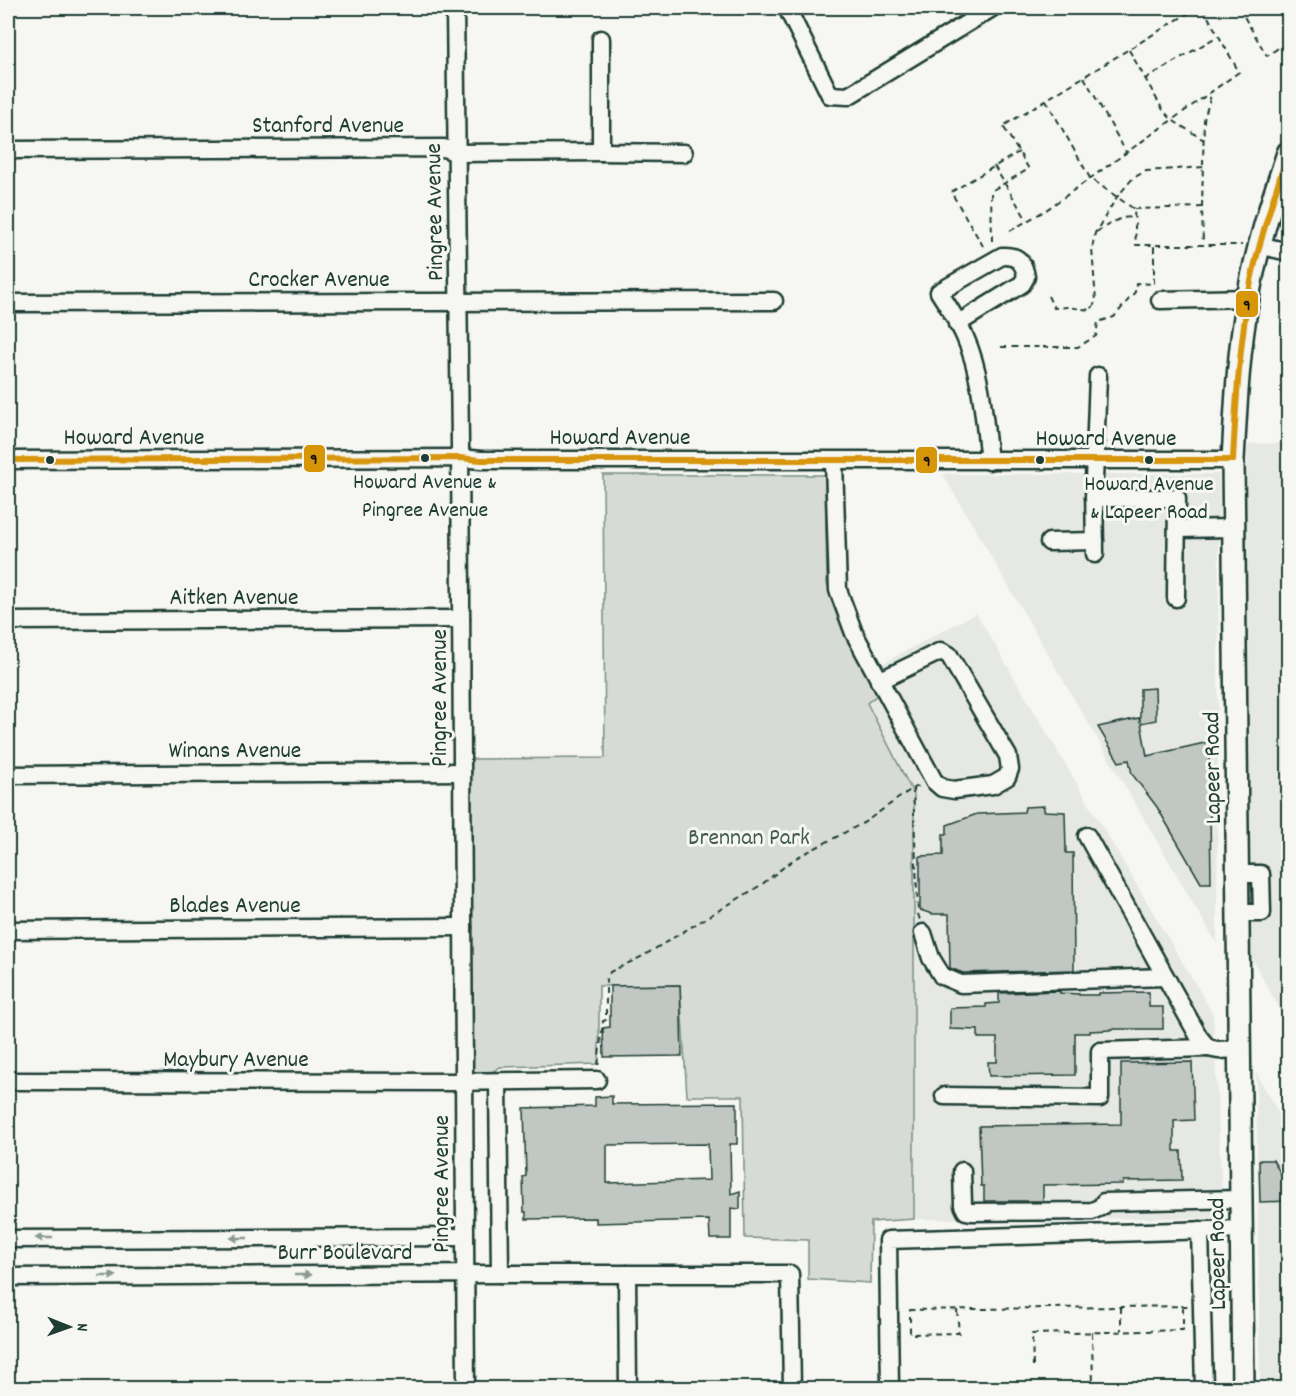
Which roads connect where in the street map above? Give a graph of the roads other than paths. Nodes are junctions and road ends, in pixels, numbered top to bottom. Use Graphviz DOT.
graph roads {
  1 [pos="455,8"];
  2 [pos="787,8"];
  3 [pos="992,8"];
  4 [pos="601,39"];
  5 [pos="8,150"];
  6 [pos="601,152"];
  7 [pos="457,153"];
  8 [pos="684,153"];
  9 [pos="1288,153"];
  10 [pos="1251,245"];
  11 [pos="1288,252"];
  12 [pos="1248,298"];
  13 [pos="1160,300"];
  14 [pos="459,301"];
  15 [pos="774,301"];
  16 [pos="8,303"];
  17 [pos="957,324"];
  18 [pos="1098,376"];
  19 [pos="460,458"];
  20 [pos="8,460"];
  21 [pos="834,460"];
  22 [pos="1233,460"];
  23 [pos="989,461"];
  24 [pos="1094,461"];
  25 [pos="1094,498"];
  26 [pos="1233,528"];
  27 [pos="1177,529"];
  28 [pos="1049,542"];
  29 [pos="1176,598"];
  30 [pos="461,619"];
  31 [pos="8,621"];
  32 [pos="879,681"];
  33 [pos="462,772"];
  34 [pos="8,775"];
  35 [pos="1087,836"];
  36 [pos="463,927"];
  37 [pos="8,930"];
  38 [pos="923,933"];
  39 [pos="1166,976"];
  40 [pos="1208,1048"];
  41 [pos="1239,1049"];
  42 [pos="597,1080"];
  43 [pos="8,1082"];
  44 [pos="464,1082"];
  45 [pos="498,1082"];
  46 [pos="944,1096"];
  47 [pos="962,1171"];
  48 [pos="1241,1199"];
  49 [pos="1242,1229"];
  50 [pos="1200,1230"];
  51 [pos="465,1237"];
  52 [pos="8,1239"];
  53 [pos="500,1274"];
  54 [pos="627,1274"];
  55 [pos="464,1275"];
  56 [pos="8,1277"];
  57 [pos="466,1389"];
  58 [pos="628,1389"];
  59 [pos="792,1389"];
  60 [pos="890,1389"];
  61 [pos="1204,1389"];
  62 [pos="1243,1389"];
  1 -- 7 [label="street, Pingree Avenue"];
  2 -- 3 [label="street"];
  4 -- 6 [label="street"];
  5 -- 7 [label="street, Stanford Avenue"];
  6 -- 7 [label="street, Stanford Avenue"];
  6 -- 8 [label="street, Stanford Avenue"];
  7 -- 14 [label="street, Pingree Avenue"];
  9 -- 10 [label="main road, Lapeer Road"];
  10 -- 11 [label="street"];
  10 -- 12 [label="main road, Lapeer Road"];
  12 -- 13 [label="street"];
  12 -- 22 [label="main road, Lapeer Road"];
  14 -- 15 [label="street, Crocker Avenue"];
  14 -- 16 [label="street, Crocker Avenue"];
  14 -- 19 [label="street, Pingree Avenue"];
  17 -- 17 [label="street"];
  17 -- 23 [label="street"];
  18 -- 24 [label="street"];
  19 -- 20 [label="street, Howard Avenue"];
  19 -- 21 [label="street, Howard Avenue"];
  19 -- 30 [label="street, Pingree Avenue"];
  21 -- 23 [label="street, Howard Avenue"];
  21 -- 32 [label="street"];
  22 -- 24 [label="street, Howard Avenue"];
  22 -- 26 [label="main road, Lapeer Road"];
  23 -- 24 [label="street, Howard Avenue"];
  24 -- 25 [label="street"];
  25 -- 27 [label="street"];
  25 -- 28 [label="street"];
  26 -- 27 [label="street"];
  26 -- 41 [label="main road, Lapeer Road"];
  27 -- 29 [label="street"];
  30 -- 31 [label="street, Aitken Avenue"];
  30 -- 33 [label="street, Pingree Avenue"];
  32 -- 32 [label="street"];
  33 -- 34 [label="street, Winans Avenue"];
  33 -- 36 [label="street, Pingree Avenue"];
  35 -- 39 [label="street"];
  36 -- 37 [label="street, Blades Avenue"];
  36 -- 44 [label="street, Pingree Avenue"];
  38 -- 39 [label="street"];
  39 -- 40 [label="street"];
  40 -- 41 [label="street"];
  40 -- 46 [label="street"];
  41 -- 48 [label="main road, Lapeer Road"];
  42 -- 45 [label="street, Maybury Avenue"];
  43 -- 44 [label="street, Maybury Avenue"];
  44 -- 45 [label="street, Maybury Avenue"];
  44 -- 51 [label="street, Pingree Avenue"];
  45 -- 53 [label="street"];
  47 -- 48 [label="street"];
  48 -- 49 [label="main road, Lapeer Road"];
  49 -- 50 [label="street"];
  49 -- 62 [label="main road, Lapeer Road"];
  50 -- 60 [label="street"];
  50 -- 61 [label="street"];
  51 -- 52 [label="street, Burr Boulevard, one-way"];
  51 -- 55 [label="street, Pingree Avenue"];
  53 -- 54 [label="street, Burr Boulevard"];
  53 -- 55 [label="street, Burr Boulevard"];
  54 -- 58 [label="street"];
  54 -- 59 [label="street, Burr Boulevard"];
  56 -- 55 [label="street, Burr Boulevard, one-way"];
  55 -- 57 [label="street, Pingree Avenue"];
}
